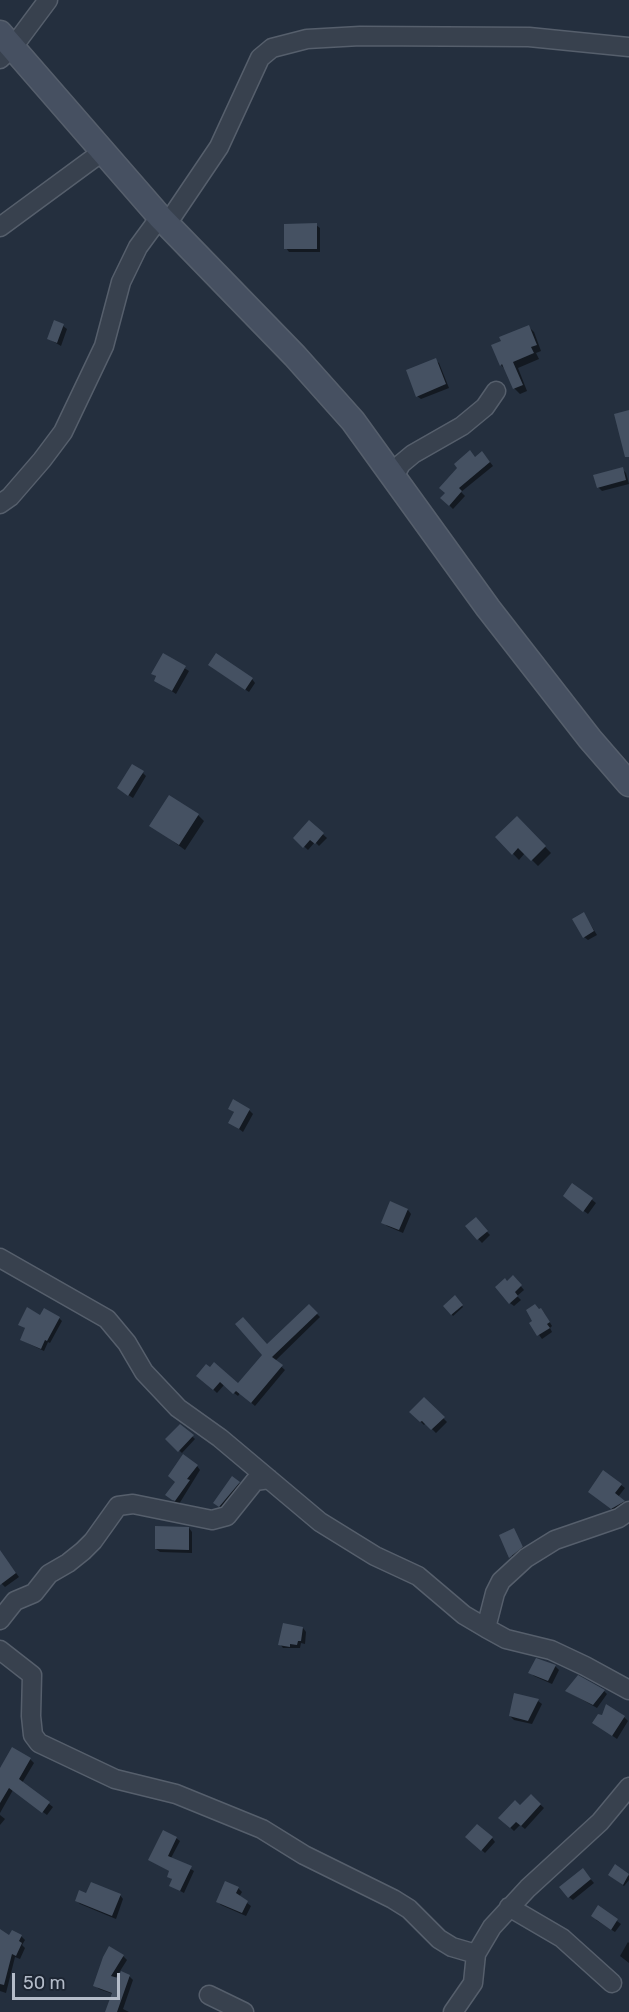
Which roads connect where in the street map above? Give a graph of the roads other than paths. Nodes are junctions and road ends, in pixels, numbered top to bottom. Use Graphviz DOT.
graph roads {
  1 [pos="48,0"];
  2 [pos="4,46"];
  3 [pos="629,47"];
  4 [pos="102,153"];
  5 [pos="164,221"];
  6 [pos="0,227"];
  7 [pos="496,391"];
  8 [pos="393,479"];
  9 [pos="0,504"];
  10 [pos="629,784"];
  11 [pos="0,1258"];
  12 [pos="269,1479"];
  13 [pos="629,1511"];
  14 [pos="0,1620"];
  15 [pos="486,1628"];
  16 [pos="0,1650"];
  17 [pos="629,1690"];
  18 [pos="629,1787"];
  19 [pos="509,1907"];
  20 [pos="476,1954"];
  21 [pos="612,1983"];
  22 [pos="209,1995"];
  23 [pos="244,2012"];
  24 [pos="453,2012"];
  1 -- 2 [label="street"];
  2 -- 4 [label="street"];
  3 -- 5 [label="street"];
  4 -- 5 [label="street"];
  4 -- 6 [label="street"];
  5 -- 8 [label="street"];
  5 -- 9 [label="street"];
  7 -- 8 [label="street"];
  8 -- 10 [label="street"];
  11 -- 12 [label="street"];
  12 -- 14 [label="street"];
  12 -- 15 [label="street"];
  13 -- 15 [label="street"];
  15 -- 17 [label="street"];
  16 -- 20 [label="street"];
  18 -- 19 [label="street"];
  19 -- 20 [label="street"];
  19 -- 21 [label="street"];
  20 -- 24 [label="street"];
  22 -- 23 [label="street"];
}
